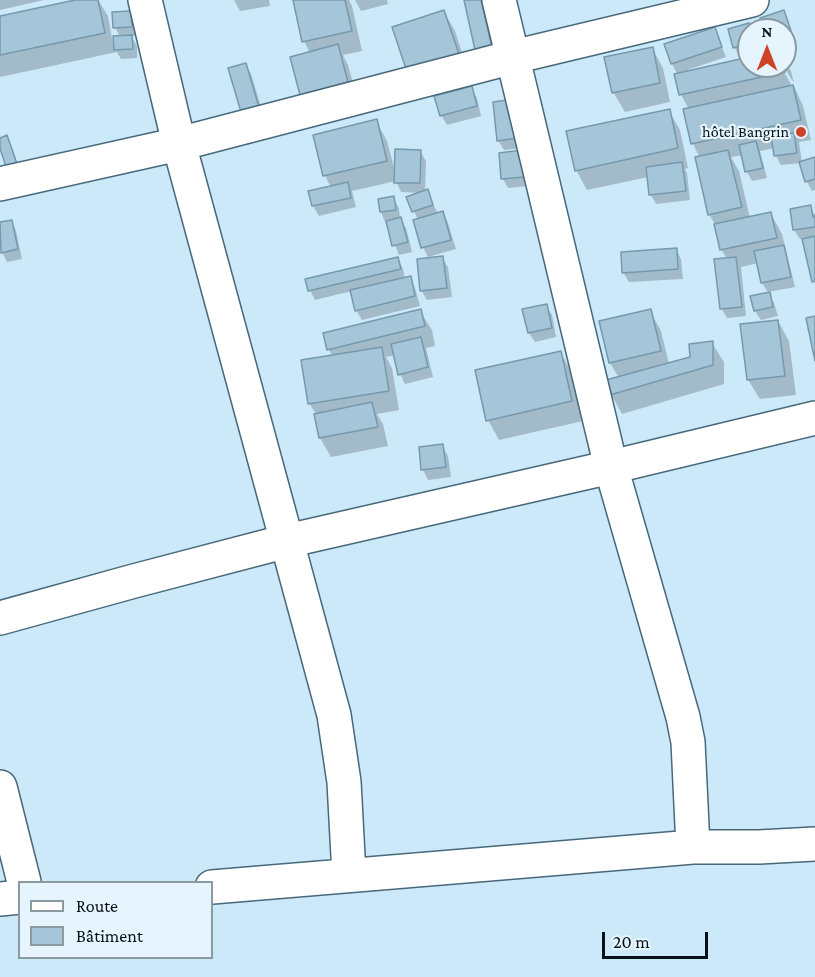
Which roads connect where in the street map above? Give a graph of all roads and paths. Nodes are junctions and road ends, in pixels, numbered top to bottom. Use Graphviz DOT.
graph roads {
  1 [pos="145,0"];
  2 [pos="499,0"];
  3 [pos="752,0"];
  4 [pos="513,57"];
  5 [pos="179,144"];
  6 [pos="0,184"];
  7 [pos="815,418"];
  8 [pos="611,468"];
  9 [pos="287,542"];
  10 [pos="0,618"];
  11 [pos="0,787"];
  12 [pos="815,844"];
  13 [pos="693,847"];
  14 [pos="349,875"];
  15 [pos="24,881"];
  16 [pos="213,887"];
  17 [pos="18,897"];
  18 [pos="0,899"];
  1 -- 5 [label="street"];
  2 -- 4 [label="street"];
  3 -- 4 [label="street"];
  4 -- 5 [label="street"];
  4 -- 8 [label="street"];
  5 -- 6 [label="street"];
  5 -- 9 [label="street"];
  7 -- 8 [label="street"];
  8 -- 9 [label="street"];
  8 -- 13 [label="street"];
  9 -- 10 [label="street"];
  9 -- 14 [label="street"];
  11 -- 15 [label="street"];
  12 -- 13 [label="street"];
  13 -- 14 [label="street"];
  14 -- 16 [label="street"];
  17 -- 18 [label="street"];
}
